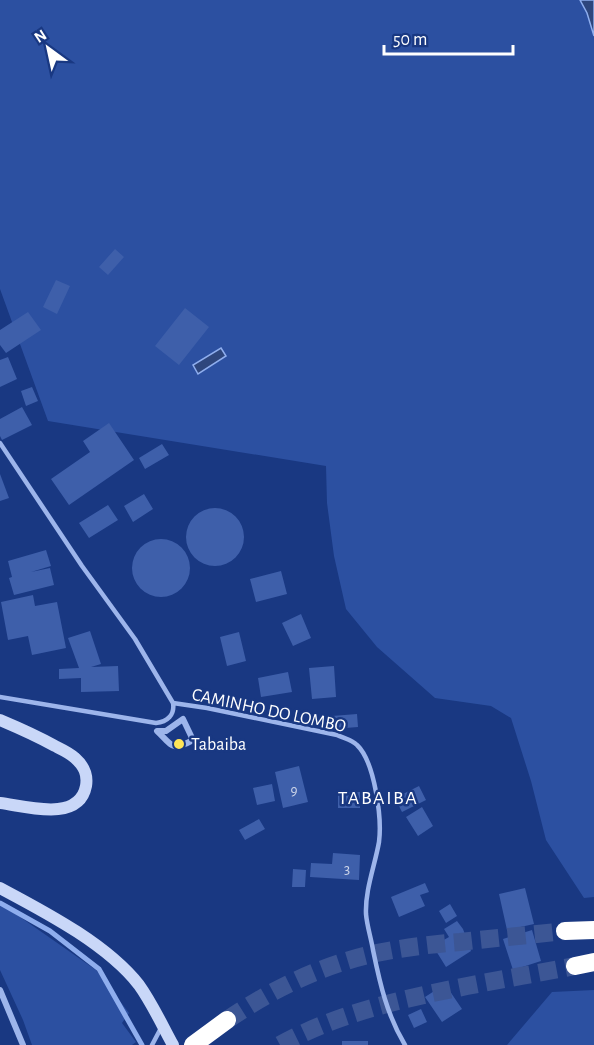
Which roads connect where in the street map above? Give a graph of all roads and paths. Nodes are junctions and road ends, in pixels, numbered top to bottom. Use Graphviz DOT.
graph roads {
  1 [pos="0,443"];
  2 [pos="0,697"];
  3 [pos="173,703"];
  4 [pos="183,719"];
  5 [pos="0,720"];
  6 [pos="0,803"];
  7 [pos="0,888"];
  8 [pos="591,930"];
  9 [pos="565,931"];
  10 [pos="0,990"];
  11 [pos="221,1024"];
  12 [pos="162,1025"];
  13 [pos="23,1045"];
  14 [pos="152,1045"];
  15 [pos="173,1045"];
  16 [pos="193,1045"];
  17 [pos="405,1045"];
  1 -- 3 [label="lane, CAMINHO DO LOMBO"];
  2 -- 3 [label="lane"];
  3 -- 17 [label="lane, CAMINHO DO LOMBO"];
  4 -- 4 [label="street"];
  5 -- 6 [label="street"];
  7 -- 12 [label="street"];
  8 -- 9 [label="highway"];
  10 -- 13 [label="street"];
  11 -- 16 [label="highway"];
  12 -- 14 [label="lane"];
  12 -- 15 [label="street"];
}
